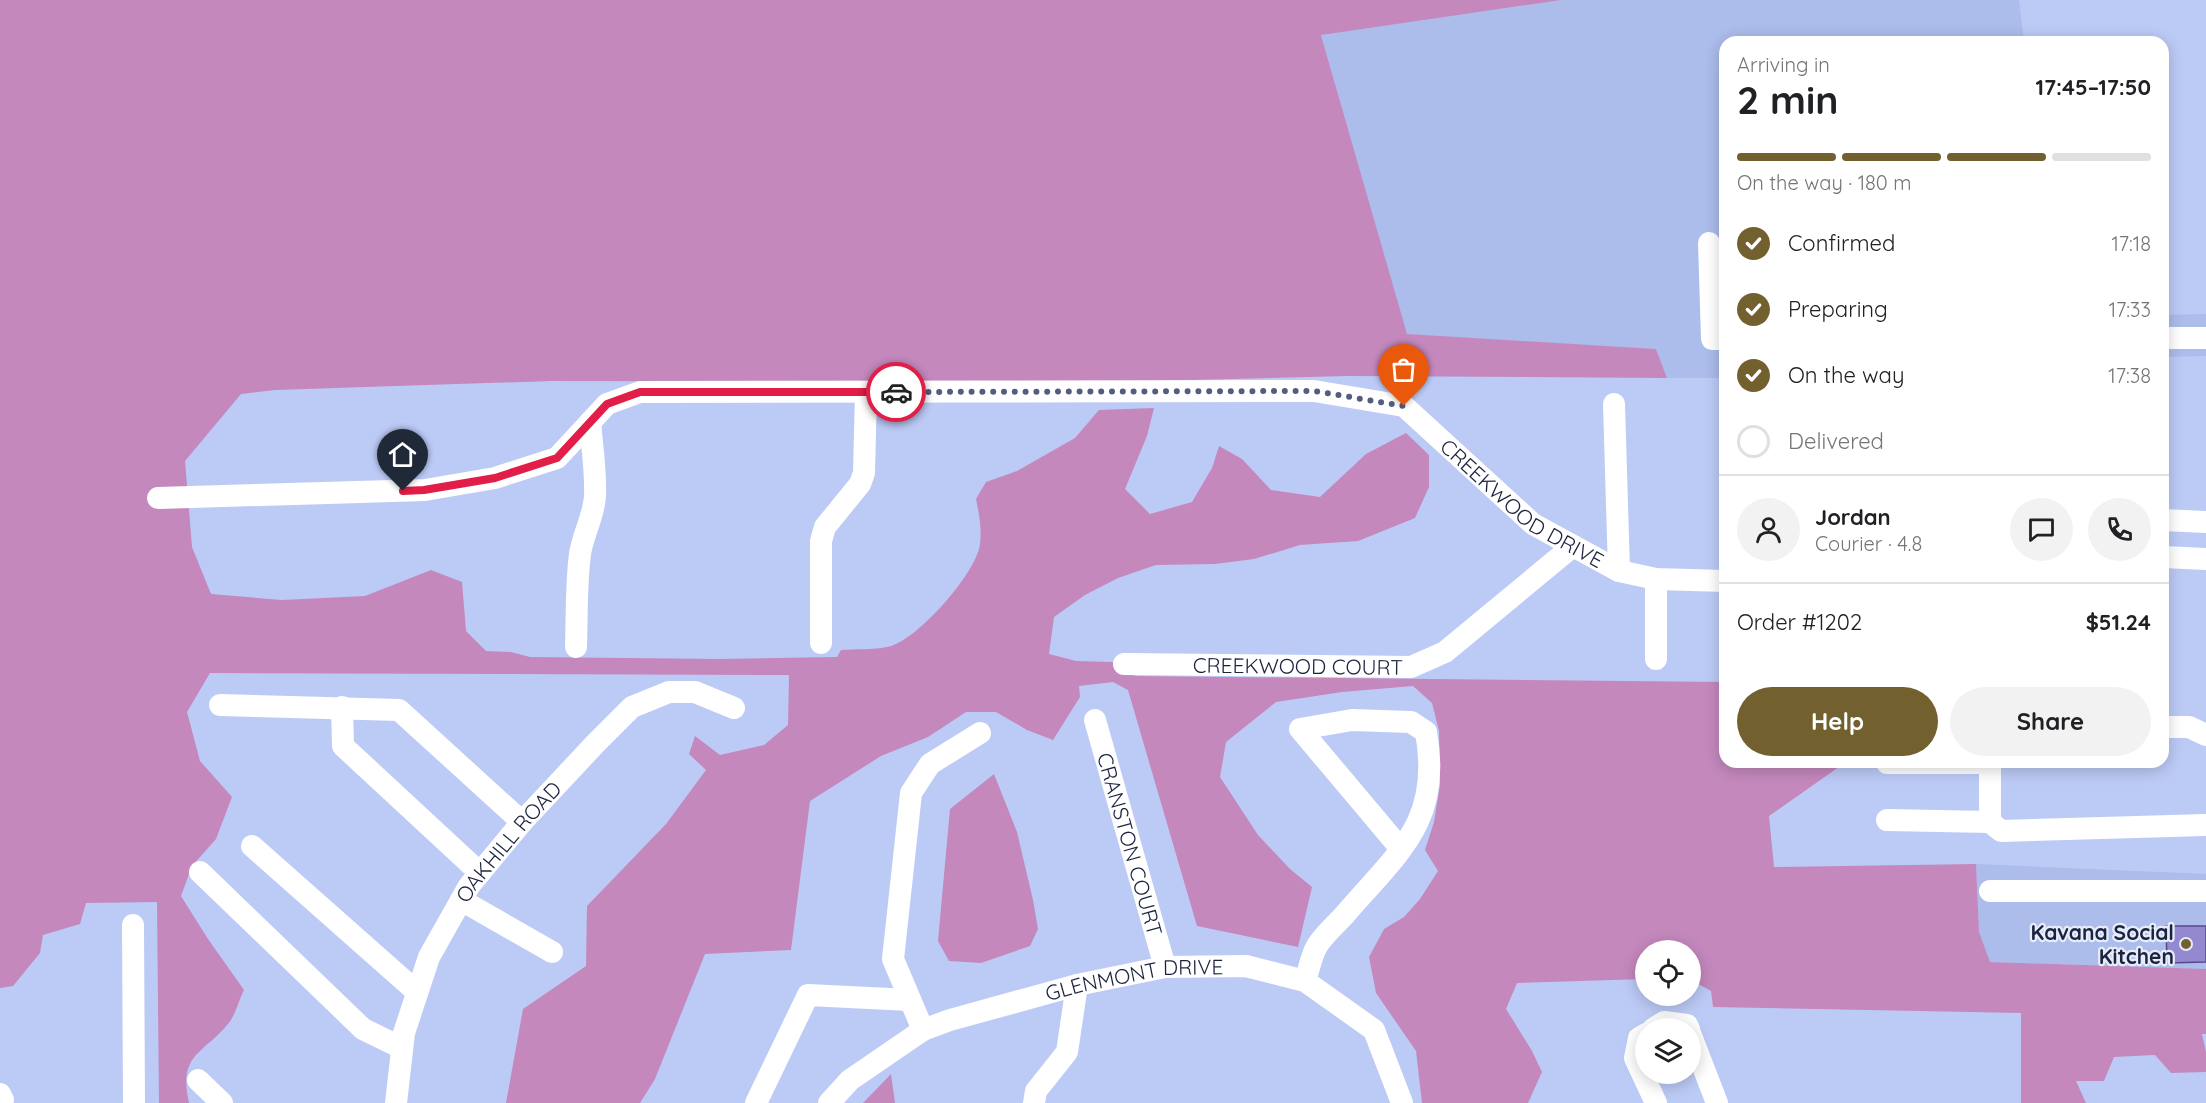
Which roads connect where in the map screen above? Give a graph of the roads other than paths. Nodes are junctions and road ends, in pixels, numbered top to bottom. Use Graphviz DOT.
graph roads {
  1 [pos="1709,243"];
  2 [pos="2169,338"];
  3 [pos="2206,338"];
  4 [pos="1719,339"];
  5 [pos="866,392"];
  6 [pos="1614,405"];
  7 [pos="591,422"];
  8 [pos="158,498"];
  9 [pos="2169,520"];
  10 [pos="2206,522"];
  11 [pos="1574,546"];
  12 [pos="2169,557"];
  13 [pos="2206,559"];
  14 [pos="1619,570"];
  15 [pos="1656,579"];
  16 [pos="1719,580"];
  17 [pos="820,643"];
  18 [pos="576,647"];
  19 [pos="1656,659"];
  20 [pos="1124,664"];
  21 [pos="219,705"];
  22 [pos="342,707"];
  23 [pos="734,708"];
  24 [pos="1095,720"];
  25 [pos="2169,727"];
  26 [pos="980,733"];
  27 [pos="2206,735"];
  28 [pos="1990,768"];
  29 [pos="1887,820"];
  30 [pos="522,822"];
  31 [pos="1990,822"];
  32 [pos="2206,825"];
  33 [pos="252,846"];
  34 [pos="1401,849"];
  35 [pos="200,872"];
  36 [pos="480,873"];
  37 [pos="1990,891"];
  38 [pos="2206,891"];
  39 [pos="461,900"];
  40 [pos="133,925"];
  41 [pos="552,952"];
  42 [pos="1165,967"];
  43 [pos="1305,981"];
  44 [pos="1077,985"];
  45 [pos="417,992"];
  46 [pos="910,1000"];
  47 [pos="923,1030"];
  48 [pos="402,1048"];
  49 [pos="1701,1060"];
  50 [pos="198,1080"];
  51 [pos="1647,1084"];
  52 [pos="1037,1102"];
  53 [pos="134,1103"];
  54 [pos="222,1103"];
  55 [pos="396,1103"];
  56 [pos="756,1103"];
  57 [pos="829,1103"];
  58 [pos="1402,1103"];
  59 [pos="1656,1103"];
  60 [pos="1717,1103"];
  1 -- 4 [label="street"];
  2 -- 3 [label="street"];
  5 -- 7 [label="street, CREEKWOOD DRIVE"];
  5 -- 11 [label="street, CREEKWOOD DRIVE"];
  5 -- 17 [label="street"];
  6 -- 14 [label="street"];
  7 -- 8 [label="street, CREEKWOOD DRIVE"];
  7 -- 18 [label="street"];
  9 -- 10 [label="street"];
  11 -- 14 [label="street, CREEKWOOD DRIVE"];
  11 -- 20 [label="street, CREEKWOOD COURT"];
  12 -- 13 [label="street"];
  14 -- 15 [label="street, CREEKWOOD DRIVE"];
  15 -- 16 [label="street, CREEKWOOD DRIVE"];
  15 -- 19 [label="street"];
  21 -- 22 [label="street"];
  22 -- 30 [label="street"];
  22 -- 36 [label="street"];
  23 -- 30 [label="street, OAKHILL ROAD"];
  24 -- 42 [label="street, CRANSTON COURT"];
  25 -- 27 [label="street"];
  26 -- 46 [label="street"];
  28 -- 31 [label="street"];
  29 -- 31 [label="street"];
  30 -- 36 [label="street, OAKHILL ROAD"];
  31 -- 32 [label="street"];
  33 -- 45 [label="street"];
  34 -- 34 [label="street"];
  34 -- 43 [label="street"];
  35 -- 48 [label="street"];
  36 -- 39 [label="street, OAKHILL ROAD"];
  37 -- 38 [label="street"];
  39 -- 41 [label="street"];
  39 -- 45 [label="street, OAKHILL ROAD"];
  40 -- 53 [label="street"];
  42 -- 43 [label="street, GLENMONT DRIVE"];
  42 -- 44 [label="street, GLENMONT DRIVE"];
  43 -- 58 [label="street, GLENMONT DRIVE"];
  44 -- 47 [label="street, GLENMONT DRIVE"];
  44 -- 52 [label="street"];
  45 -- 48 [label="street, OAKHILL ROAD"];
  46 -- 47 [label="street"];
  46 -- 56 [label="street"];
  47 -- 57 [label="street, GLENMONT DRIVE"];
  48 -- 55 [label="street, OAKHILL ROAD"];
  49 -- 60 [label="street"];
  50 -- 54 [label="street"];
  51 -- 59 [label="street"];
}
